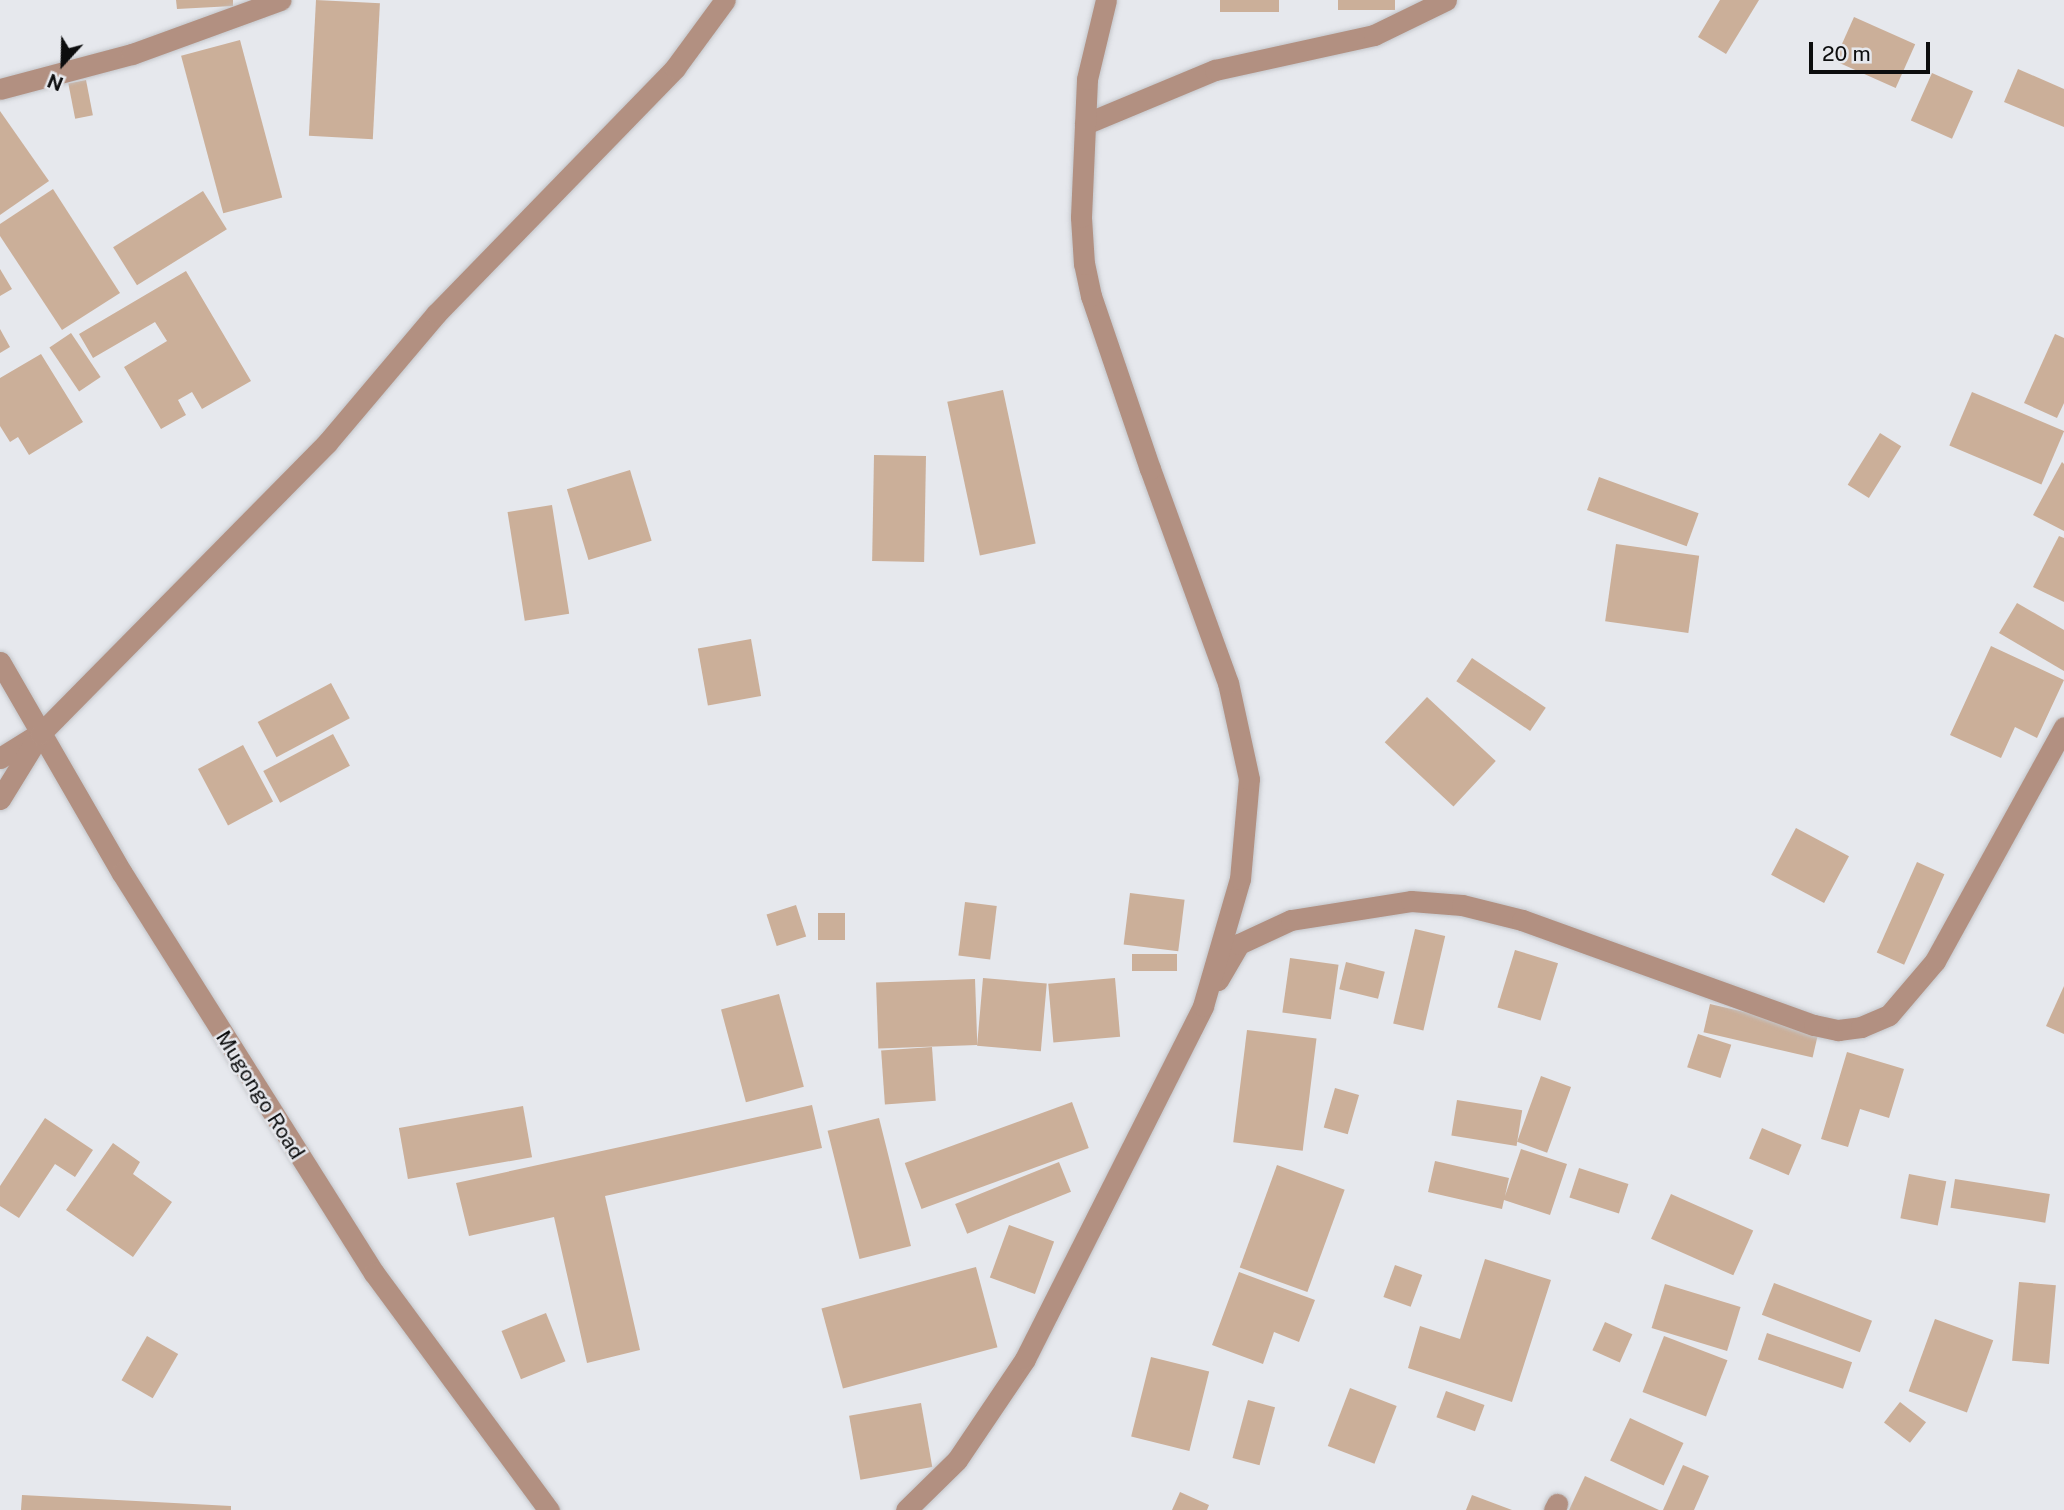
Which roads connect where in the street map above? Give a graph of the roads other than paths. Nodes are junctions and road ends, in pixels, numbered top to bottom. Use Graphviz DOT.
graph roads {
  1 [pos="280,0"];
  2 [pos="725,0"];
  3 [pos="1106,0"];
  4 [pos="1446,0"];
  5 [pos="0,89"];
  6 [pos="1085,124"];
  7 [pos="0,662"];
  8 [pos="2064,727"];
  9 [pos="40,734"];
  10 [pos="0,758"];
  11 [pos="0,799"];
  12 [pos="1203,1006"];
  13 [pos="549,1510"];
  14 [pos="906,1510"];
  1 -- 5 [label="street"];
  2 -- 9 [label="street"];
  3 -- 6 [label="street"];
  4 -- 6 [label="street"];
  6 -- 12 [label="street"];
  7 -- 9 [label="street, Mugongo Road"];
  8 -- 12 [label="street"];
  9 -- 10 [label="street"];
  9 -- 11 [label="street"];
  9 -- 13 [label="street, Mugongo Road"];
  12 -- 14 [label="street"];
}
